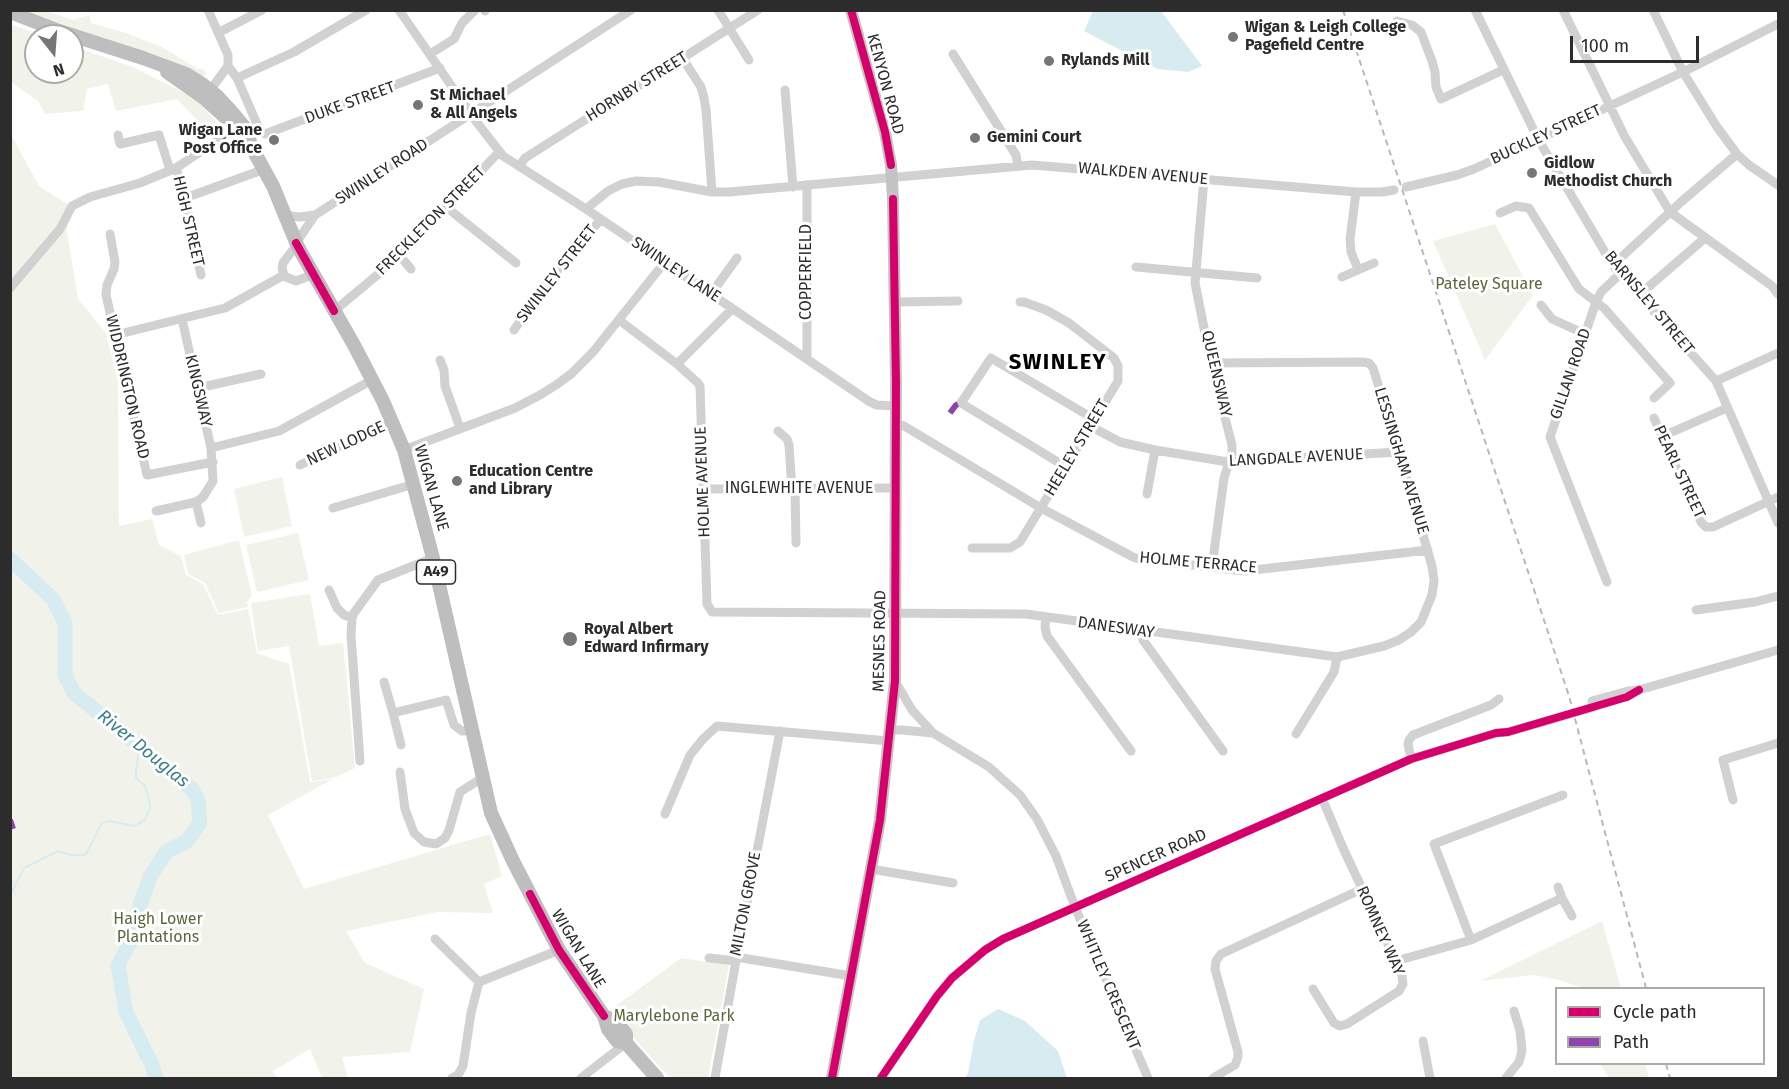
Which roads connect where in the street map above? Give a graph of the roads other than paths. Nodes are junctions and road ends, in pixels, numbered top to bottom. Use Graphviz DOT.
graph roads {
  1 [pos="208,10"];
  2 [pos="262,10"];
  3 [pos="366,10"];
  4 [pos="399,10"];
  5 [pos="475,10"];
  6 [pos="631,10"];
  7 [pos="718,10"];
  8 [pos="758,10"];
  9 [pos="851,10"];
  10 [pos="1475,10"];
  11 [pos="1563,10"];
  12 [pos="1653,10"];
  13 [pos="10,12"];
  14 [pos="1397,21"];
  15 [pos="1779,24"];
  16 [pos="729,29"];
  17 [pos="218,33"];
  18 [pos="430,54"];
  19 [pos="953,54"];
  20 [pos="683,59"];
  21 [pos="749,60"];
  22 [pos="228,66"];
  23 [pos="440,68"];
  24 [pos="1503,70"];
  25 [pos="1683,72"];
  26 [pos="237,78"];
  27 [pos="785,90"];
  28 [pos="207,94"];
  29 [pos="1610,106"];
  30 [pos="471,114"];
  31 [pos="118,135"];
  32 [pos="222,137"];
  33 [pos="1538,139"];
  34 [pos="252,148"];
  35 [pos="499,152"];
  36 [pos="1737,154"];
  37 [pos="519,166"];
  38 [pos="1018,166"];
  39 [pos="173,169"];
  40 [pos="265,169"];
  41 [pos="892,178"];
  42 [pos="1204,179"];
  43 [pos="807,185"];
  44 [pos="1779,185"];
  45 [pos="793,186"];
  46 [pos="1406,187"];
  47 [pos="1394,190"];
  48 [pos="712,192"];
  49 [pos="1356,192"];
  50 [pos="185,198"];
  51 [pos="446,207"];
  52 [pos="586,209"];
  53 [pos="1670,212"];
  54 [pos="1500,213"];
  55 [pos="284,215"];
  56 [pos="315,215"];
  57 [pos="601,219"];
  58 [pos="1705,238"];
  59 [pos="114,239"];
  60 [pos="297,245"];
  61 [pos="400,256"];
  62 [pos="737,258"];
  63 [pos="664,262"];
  64 [pos="516,263"];
  65 [pos="1374,263"];
  66 [pos="1614,264"];
  67 [pos="1136,267"];
  68 [pos="411,269"];
  69 [pos="1358,269"];
  70 [pos="1195,272"];
  71 [pos="1620,274"];
  72 [pos="201,275"];
  73 [pos="284,275"];
  74 [pos="312,275"];
  75 [pos="1342,277"];
  76 [pos="1257,278"];
  77 [pos="10,288"];
  78 [pos="711,294"];
  79 [pos="1779,294"];
  80 [pos="1639,295"];
  81 [pos="958,301"];
  82 [pos="895,302"];
  83 [pos="1020,302"];
  84 [pos="1596,302"];
  85 [pos="1542,305"];
  86 [pos="732,309"];
  87 [pos="334,311"];
  88 [pos="182,319"];
  89 [pos="619,320"];
  90 [pos="514,330"];
  91 [pos="1585,334"];
  92 [pos="115,335"];
  93 [pos="1779,353"];
  94 [pos="807,359"];
  95 [pos="440,360"];
  96 [pos="1211,363"];
  97 [pos="677,364"];
  98 [pos="261,374"];
  99 [pos="372,380"];
  100 [pos="1716,381"];
  101 [pos="198,388"];
  102 [pos="1654,398"];
  103 [pos="894,406"];
  104 [pos="1727,408"];
  105 [pos="1654,418"];
  106 [pos="392,422"];
  107 [pos="1092,422"];
  108 [pos="895,424"];
  109 [pos="460,428"];
  110 [pos="778,431"];
  111 [pos="1663,436"];
  112 [pos="211,448"];
  113 [pos="404,450"];
  114 [pos="1155,450"];
  115 [pos="1400,452"];
  116 [pos="213,462"];
  117 [pos="1228,462"];
  118 [pos="300,465"];
  119 [pos="1066,467"];
  120 [pos="414,484"];
  121 [pos="894,488"];
  122 [pos="704,489"];
  123 [pos="794,489"];
  124 [pos="1147,494"];
  125 [pos="1779,497"];
  126 [pos="1769,501"];
  127 [pos="196,502"];
  128 [pos="333,508"];
  129 [pos="1041,508"];
  130 [pos="156,512"];
  131 [pos="201,523"];
  132 [pos="1779,523"];
  133 [pos="796,543"];
  134 [pos="972,548"];
  135 [pos="1428,550"];
  136 [pos="433,558"];
  137 [pos="1212,567"];
  138 [pos="1607,582"];
  139 [pos="328,590"];
  140 [pos="1779,596"];
  141 [pos="710,610"];
  142 [pos="1696,610"];
  143 [pos="894,614"];
  144 [pos="1046,617"];
  145 [pos="352,618"];
  146 [pos="1141,631"];
  147 [pos="1779,650"];
  148 [pos="1337,657"];
  149 [pos="894,681"];
  150 [pos="384,682"];
  151 [pos="1499,699"];
  152 [pos="393,713"];
  153 [pos="472,731"];
  154 [pos="780,731"];
  155 [pos="933,733"];
  156 [pos="1296,734"];
  157 [pos="890,736"];
  158 [pos="1779,743"];
  159 [pos="401,745"];
  160 [pos="1131,751"];
  161 [pos="1223,751"];
  162 [pos="1411,759"];
  163 [pos="360,761"];
  164 [pos="400,772"];
  165 [pos="482,778"];
  166 [pos="1563,795"];
  167 [pos="1322,798"];
  168 [pos="1732,800"];
  169 [pos="666,814"];
  170 [pos="871,869"];
  171 [pos="953,884"];
  172 [pos="1558,887"];
  173 [pos="1362,889"];
  174 [pos="1562,898"];
  175 [pos="1075,907"];
  176 [pos="1572,916"];
  177 [pos="435,939"];
  178 [pos="1471,940"];
  179 [pos="560,950"];
  180 [pos="709,958"];
  181 [pos="736,959"];
  182 [pos="1396,961"];
  183 [pos="851,976"];
  184 [pos="479,982"];
  185 [pos="1313,989"];
  186 [pos="1514,1011"];
  187 [pos="1424,1041"];
  188 [pos="626,1043"];
  189 [pos="452,1078"];
  190 [pos="581,1078"];
  191 [pos="657,1078"];
  192 [pos="715,1078"];
  193 [pos="832,1078"];
  194 [pos="881,1078"];
  195 [pos="1148,1078"];
  196 [pos="1213,1078"];
  197 [pos="1430,1078"];
  198 [pos="1506,1078"];
  1 -- 17 [label="street"];
  2 -- 17 [label="street"];
  3 -- 26 [label="street"];
  4 -- 18 [label="street, SWINLEY LANE"];
  5 -- 18 [label="street"];
  6 -- 30 [label="street, SWINLEY ROAD"];
  7 -- 16 [label="street"];
  8 -- 16 [label="street, HORNBY STREET"];
  9 -- 41 [label="main road, KENYON ROAD"];
  10 -- 24 [label="street, BARNSLEY STREET"];
  11 -- 29 [label="street"];
  12 -- 25 [label="street"];
  13 -- 28 [label="highway, A49"];
  14 -- 24 [label="street"];
  15 -- 25 [label="street, BUCKLEY STREET"];
  16 -- 20 [label="street, HORNBY STREET"];
  16 -- 21 [label="street"];
  17 -- 22 [label="street"];
  18 -- 23 [label="street, SWINLEY LANE"];
  19 -- 38 [label="street"];
  20 -- 37 [label="street, HORNBY STREET"];
  20 -- 48 [label="street"];
  22 -- 26 [label="street"];
  22 -- 28 [label="street"];
  23 -- 26 [label="street, DUKE STREET"];
  23 -- 30 [label="street, SWINLEY LANE"];
  24 -- 33 [label="street, BARNSLEY STREET"];
  25 -- 29 [label="street, BUCKLEY STREET"];
  25 -- 36 [label="street"];
  27 -- 45 [label="street"];
  28 -- 34 [label="highway, WIGAN LANE / A49"];
  28 -- 34 [label="highway, WIGAN LANE / A49"];
  29 -- 33 [label="street, BUCKLEY STREET"];
  29 -- 53 [label="street"];
  30 -- 35 [label="street, SWINLEY LANE"];
  30 -- 56 [label="street, SWINLEY ROAD"];
  31 -- 39 [label="street, HIGH STREET"];
  32 -- 39 [label="street"];
  33 -- 46 [label="street, BUCKLEY STREET"];
  33 -- 66 [label="street, BARNSLEY STREET"];
  34 -- 40 [label="highway, WIGAN LANE / A49"];
  35 -- 37 [label="street, SWINLEY LANE"];
  35 -- 51 [label="street, FRECKLETON STREET"];
  36 -- 44 [label="street"];
  36 -- 53 [label="street"];
  37 -- 52 [label="street, SWINLEY LANE"];
  38 -- 41 [label="street, WALKDEN AVENUE"];
  38 -- 42 [label="street, WALKDEN AVENUE"];
  39 -- 50 [label="street, HIGH STREET"];
  39 -- 77 [label="street"];
  40 -- 50 [label="street"];
  40 -- 55 [label="highway, WIGAN LANE / A49"];
  41 -- 43 [label="street, WALKDEN AVENUE"];
  41 -- 82 [label="main road, MESNES ROAD"];
  42 -- 49 [label="street, WALKDEN AVENUE"];
  42 -- 70 [label="street, QUEENSWAY"];
  43 -- 45 [label="street, WALKDEN AVENUE"];
  43 -- 94 [label="street, COPPERFIELD"];
  45 -- 48 [label="street, WALKDEN AVENUE"];
  47 -- 49 [label="street, WALKDEN AVENUE"];
  48 -- 52 [label="street, WALKDEN AVENUE"];
  49 -- 69 [label="street"];
  50 -- 72 [label="street, HIGH STREET"];
  51 -- 61 [label="street, FRECKLETON STREET"];
  51 -- 64 [label="street"];
  52 -- 57 [label="street, SWINLEY LANE"];
  53 -- 58 [label="street"];
  53 -- 66 [label="street"];
  54 -- 84 [label="street"];
  55 -- 56 [label="street"];
  55 -- 60 [label="highway, WIGAN LANE / A49"];
  56 -- 60 [label="street, SWINLEY ROAD"];
  57 -- 63 [label="street, SWINLEY LANE"];
  57 -- 90 [label="street, SWINLEY STREET"];
  58 -- 79 [label="street"];
  58 -- 80 [label="street"];
  59 -- 92 [label="street, WIDDRINGTON ROAD"];
  60 -- 73 [label="street, SWINLEY ROAD"];
  60 -- 74 [label="highway, WIGAN LANE / A49"];
  61 -- 68 [label="street"];
  61 -- 87 [label="street, FRECKLETON STREET"];
  62 -- 78 [label="street"];
  63 -- 78 [label="street, SWINLEY LANE"];
  63 -- 89 [label="street"];
  65 -- 69 [label="street"];
  66 -- 71 [label="street, BARNSLEY STREET"];
  67 -- 70 [label="street"];
  69 -- 75 [label="street"];
  70 -- 76 [label="street"];
  70 -- 96 [label="street, QUEENSWAY"];
  71 -- 80 [label="street, BARNSLEY STREET"];
  71 -- 84 [label="street, GILLAN ROAD"];
  73 -- 74 [label="street"];
  73 -- 88 [label="street"];
  74 -- 87 [label="highway, WIGAN LANE / A49"];
  78 -- 86 [label="street, SWINLEY LANE"];
  80 -- 100 [label="street, BARNSLEY STREET"];
  81 -- 82 [label="street"];
  82 -- 103 [label="main road, MESNES ROAD"];
  83 -- 107 [label="street, HEELEY STREET"];
  84 -- 91 [label="street, GILLAN ROAD"];
  84 -- 102 [label="street"];
  85 -- 91 [label="street"];
  86 -- 94 [label="street, SWINLEY LANE"];
  86 -- 97 [label="street"];
  87 -- 99 [label="highway, WIGAN LANE / A49"];
  88 -- 92 [label="street"];
  88 -- 101 [label="street, KINGSWAY"];
  89 -- 97 [label="street, HOLME AVENUE"];
  89 -- 109 [label="street"];
  91 -- 138 [label="street, GILLAN ROAD"];
  92 -- 116 [label="street, WIDDRINGTON ROAD"];
  93 -- 100 [label="street"];
  94 -- 103 [label="street, SWINLEY LANE"];
  95 -- 109 [label="street"];
  96 -- 115 [label="street, LESSINGHAM AVENUE"];
  96 -- 117 [label="street, QUEENSWAY"];
  97 -- 122 [label="street, HOLME AVENUE"];
  98 -- 101 [label="street"];
  99 -- 106 [label="highway, WIGAN LANE / A49"];
  99 -- 112 [label="street"];
  100 -- 104 [label="street, BARNSLEY STREET"];
  101 -- 112 [label="street, KINGSWAY"];
  103 -- 108 [label="main road, MESNES ROAD"];
  104 -- 111 [label="street"];
  104 -- 126 [label="street, BARNSLEY STREET"];
  105 -- 111 [label="street, PEARL STREET"];
  106 -- 113 [label="highway, WIGAN LANE / A49"];
  106 -- 118 [label="street, NEW LODGE"];
  107 -- 114 [label="street, LANGDALE AVENUE"];
  107 -- 119 [label="street, HEELEY STREET"];
  107 -- 119 [label="street, LANGDALE AVENUE"];
  108 -- 121 [label="main road, MESNES ROAD"];
  108 -- 129 [label="street, HOLME TERRACE"];
  109 -- 113 [label="street"];
  110 -- 123 [label="street"];
  111 -- 126 [label="street, PEARL STREET"];
  112 -- 116 [label="street, KINGSWAY"];
  113 -- 120 [label="highway, WIGAN LANE / A49"];
  114 -- 117 [label="street, LANGDALE AVENUE"];
  114 -- 124 [label="street"];
  115 -- 117 [label="street, LANGDALE AVENUE"];
  115 -- 135 [label="street, LESSINGHAM AVENUE"];
  116 -- 127 [label="street, KINGSWAY"];
  117 -- 137 [label="street, QUEENSWAY"];
  119 -- 129 [label="street, HEELEY STREET"];
  120 -- 128 [label="street"];
  120 -- 136 [label="highway, WIGAN LANE / A49"];
  121 -- 123 [label="street, INGLEWHITE AVENUE"];
  121 -- 143 [label="main road, MESNES ROAD"];
  122 -- 123 [label="street, INGLEWHITE AVENUE"];
  122 -- 141 [label="street, HOLME AVENUE"];
  123 -- 133 [label="street"];
  125 -- 126 [label="street"];
  126 -- 132 [label="street, BARNSLEY STREET"];
  127 -- 130 [label="street"];
  127 -- 131 [label="street"];
  129 -- 134 [label="street, HEELEY STREET"];
  129 -- 137 [label="street, HOLME TERRACE"];
  135 -- 137 [label="street, HOLME TERRACE"];
  135 -- 148 [label="street, LESSINGHAM AVENUE"];
  136 -- 145 [label="street"];
  136 -- 153 [label="highway, WIGAN LANE / A49"];
  139 -- 145 [label="street"];
  140 -- 142 [label="street"];
  141 -- 143 [label="street, DANESWAY"];
  143 -- 144 [label="street, DANESWAY"];
  143 -- 149 [label="main road, MESNES ROAD"];
  144 -- 146 [label="street, DANESWAY"];
  144 -- 160 [label="street"];
  145 -- 163 [label="street"];
  146 -- 148 [label="street, DANESWAY"];
  146 -- 161 [label="street"];
  147 -- 162 [label="street, SPENCER ROAD"];
  148 -- 156 [label="street"];
  149 -- 155 [label="street, WHITLEY CRESCENT"];
  149 -- 157 [label="main road, MESNES ROAD"];
  150 -- 152 [label="street"];
  151 -- 162 [label="street"];
  152 -- 153 [label="street"];
  152 -- 159 [label="street"];
  153 -- 165 [label="highway, WIGAN LANE / A49"];
  154 -- 157 [label="street, WHITLEY CRESCENT"];
  154 -- 169 [label="street, WHITLEY CRESCENT"];
  154 -- 181 [label="street, MILTON GROVE"];
  155 -- 157 [label="street, WHITLEY CRESCENT"];
  155 -- 175 [label="street, WHITLEY CRESCENT"];
  157 -- 170 [label="main road, MESNES ROAD"];
  158 -- 168 [label="street"];
  162 -- 167 [label="street, SPENCER ROAD"];
  164 -- 165 [label="street"];
  165 -- 179 [label="highway, WIGAN LANE / A49"];
  166 -- 178 [label="street"];
  167 -- 173 [label="street, ROMNEY WAY"];
  167 -- 175 [label="street, SPENCER ROAD"];
  170 -- 171 [label="street"];
  170 -- 183 [label="main road, MESNES ROAD"];
  172 -- 174 [label="street"];
  173 -- 182 [label="street, ROMNEY WAY"];
  173 -- 196 [label="street"];
  174 -- 176 [label="street"];
  174 -- 178 [label="street"];
  175 -- 194 [label="street, SPENCER ROAD"];
  175 -- 195 [label="street, WHITLEY CRESCENT"];
  177 -- 184 [label="street"];
  178 -- 182 [label="street"];
  179 -- 184 [label="street"];
  179 -- 188 [label="highway, WIGAN LANE / A49"];
  180 -- 181 [label="street"];
  181 -- 183 [label="street"];
  181 -- 192 [label="street, MILTON GROVE"];
  182 -- 185 [label="street, ROMNEY WAY"];
  183 -- 193 [label="main road, MESNES ROAD"];
  184 -- 189 [label="street"];
  186 -- 198 [label="street"];
  187 -- 197 [label="street"];
  188 -- 190 [label="street"];
  188 -- 191 [label="highway, WIGAN LANE / A49"];
}
